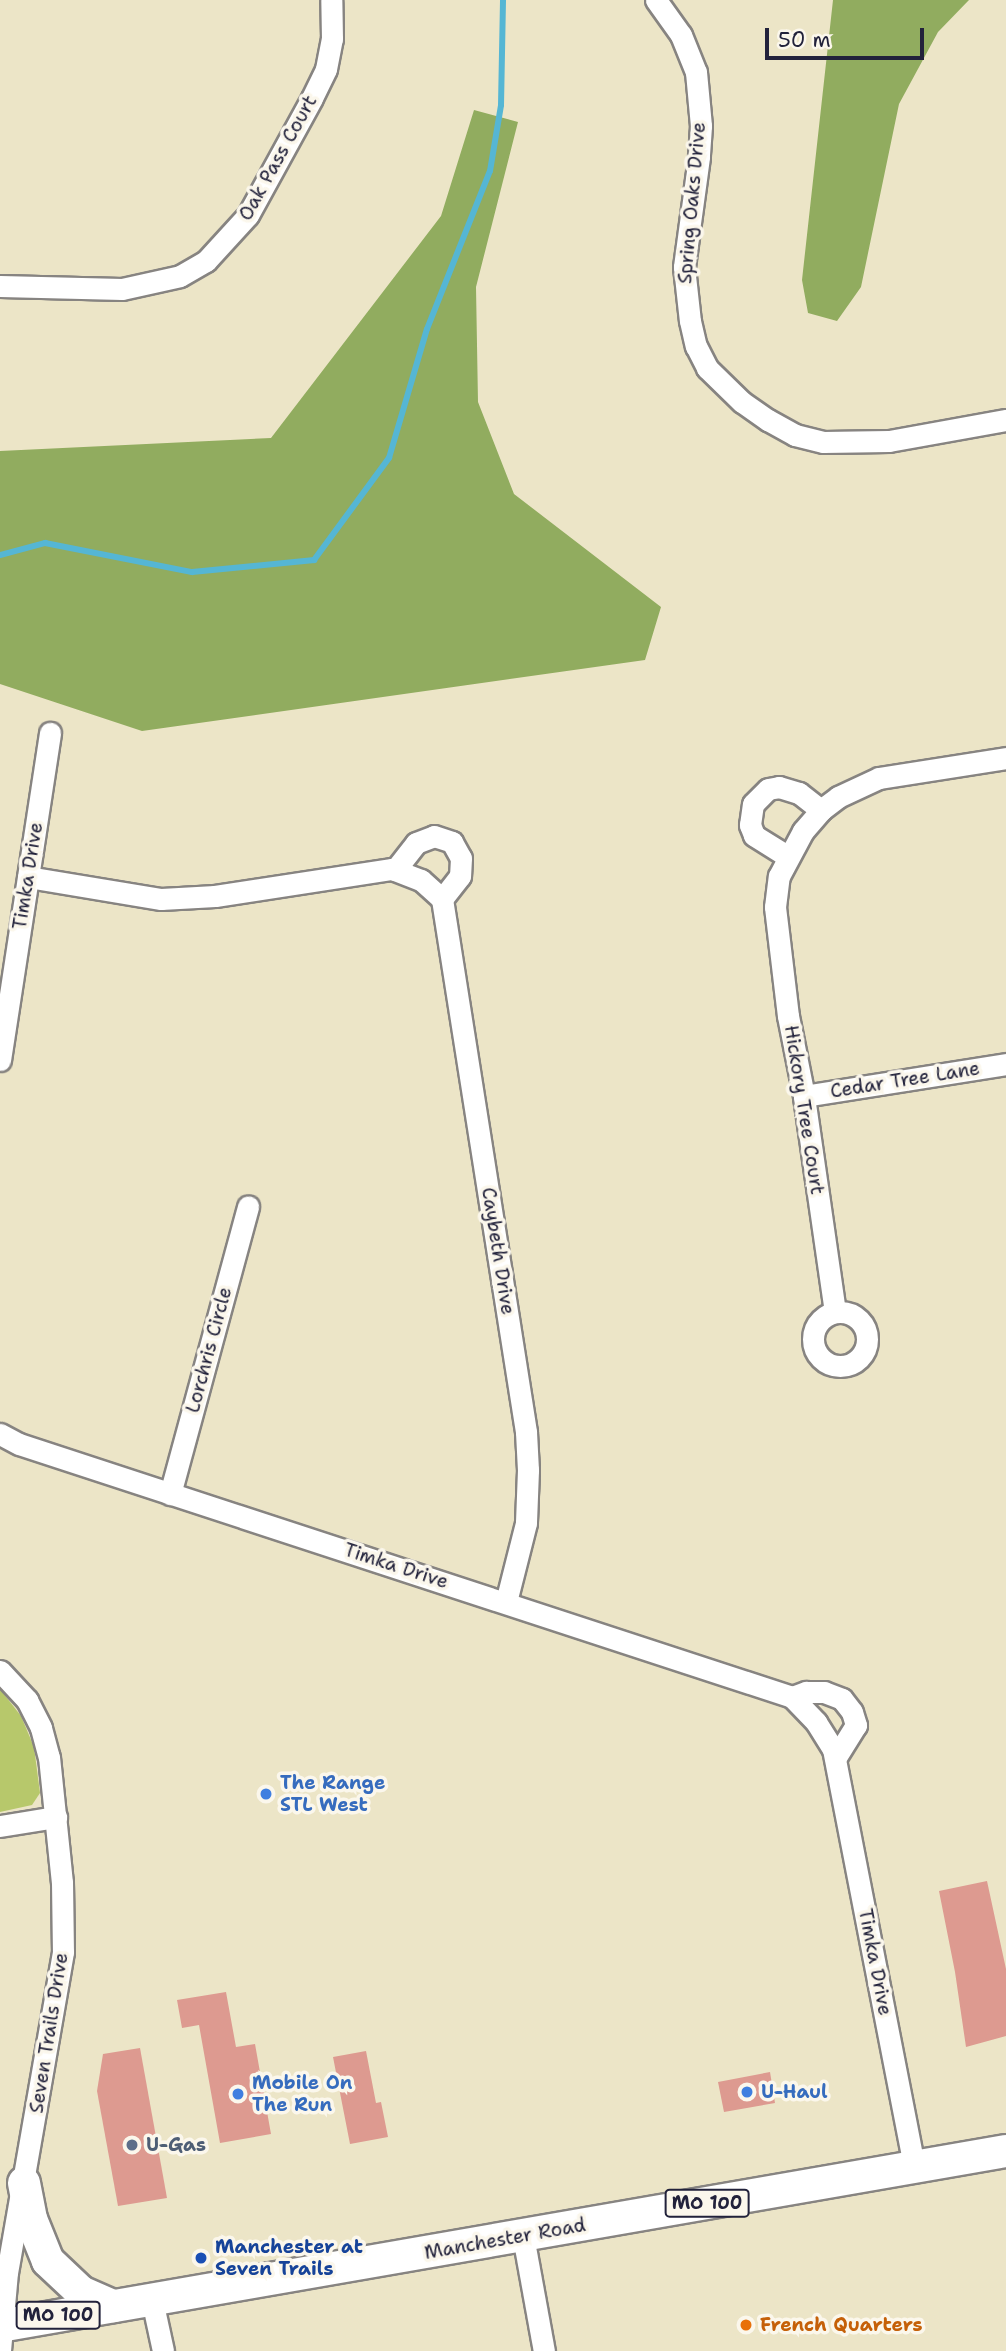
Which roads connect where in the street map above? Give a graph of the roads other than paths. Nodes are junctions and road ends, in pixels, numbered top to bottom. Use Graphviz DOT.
graph roads {
  1 [pos="331,0"];
  2 [pos="666,4"];
  3 [pos="0,286"];
  4 [pos="1006,420"];
  5 [pos="50,733"];
  6 [pos="1006,758"];
  7 [pos="821,810"];
  8 [pos="787,856"];
  9 [pos="394,870"];
  10 [pos="28,877"];
  11 [pos="442,899"];
  12 [pos="0,1060"];
  13 [pos="1006,1064"];
  14 [pos="804,1096"];
  15 [pos="248,1206"];
  16 [pos="835,1312"];
  17 [pos="0,1434"];
  18 [pos="170,1494"];
  19 [pos="506,1602"];
  20 [pos="0,1671"];
  21 [pos="792,1697"];
  22 [pos="835,1758"];
  23 [pos="56,1817"];
  24 [pos="0,1826"];
  25 [pos="1006,2151"];
  26 [pos="914,2167"];
  27 [pos="24,2183"];
  28 [pos="523,2236"];
  29 [pos="152,2300"];
  30 [pos="113,2306"];
  31 [pos="1,2331"];
  32 [pos="163,2351"];
  33 [pos="544,2351"];
  1 -- 3 [label="street, Oak Pass Court"];
  2 -- 4 [label="street, Spring Oaks Drive"];
  5 -- 10 [label="street, Timka Drive"];
  6 -- 7 [label="street"];
  7 -- 8 [label="street"];
  7 -- 8 [label="street"];
  8 -- 14 [label="street, Hickory Tree Court"];
  9 -- 10 [label="street"];
  9 -- 11 [label="street"];
  9 -- 11 [label="street"];
  10 -- 12 [label="street, Timka Drive"];
  11 -- 19 [label="street, Caybeth Drive"];
  13 -- 14 [label="street, Cedar Tree Lane"];
  14 -- 16 [label="street, Hickory Tree Court"];
  15 -- 18 [label="street, Lorchris Circle"];
  17 -- 18 [label="street, Timka Drive"];
  18 -- 19 [label="street, Timka Drive"];
  19 -- 21 [label="street, Timka Drive"];
  20 -- 23 [label="street, Seven Trails Drive"];
  21 -- 22 [label="street, Timka Drive"];
  21 -- 22 [label="street, Timka Drive"];
  22 -- 26 [label="street, Timka Drive"];
  23 -- 24 [label="street"];
  23 -- 27 [label="street, Seven Trails Drive"];
  25 -- 26 [label="highway, Manchester Road / MO 100"];
  26 -- 28 [label="highway, Manchester Road / MO 100"];
  27 -- 30 [label="highway"];
  27 -- 31 [label="street, Seven Trails Drive"];
  28 -- 29 [label="highway, Manchester Road / MO 100"];
  28 -- 33 [label="street"];
  29 -- 30 [label="highway, Manchester Road / MO 100"];
  29 -- 32 [label="street"];
  30 -- 31 [label="highway, Manchester Road / MO 100"];
}
